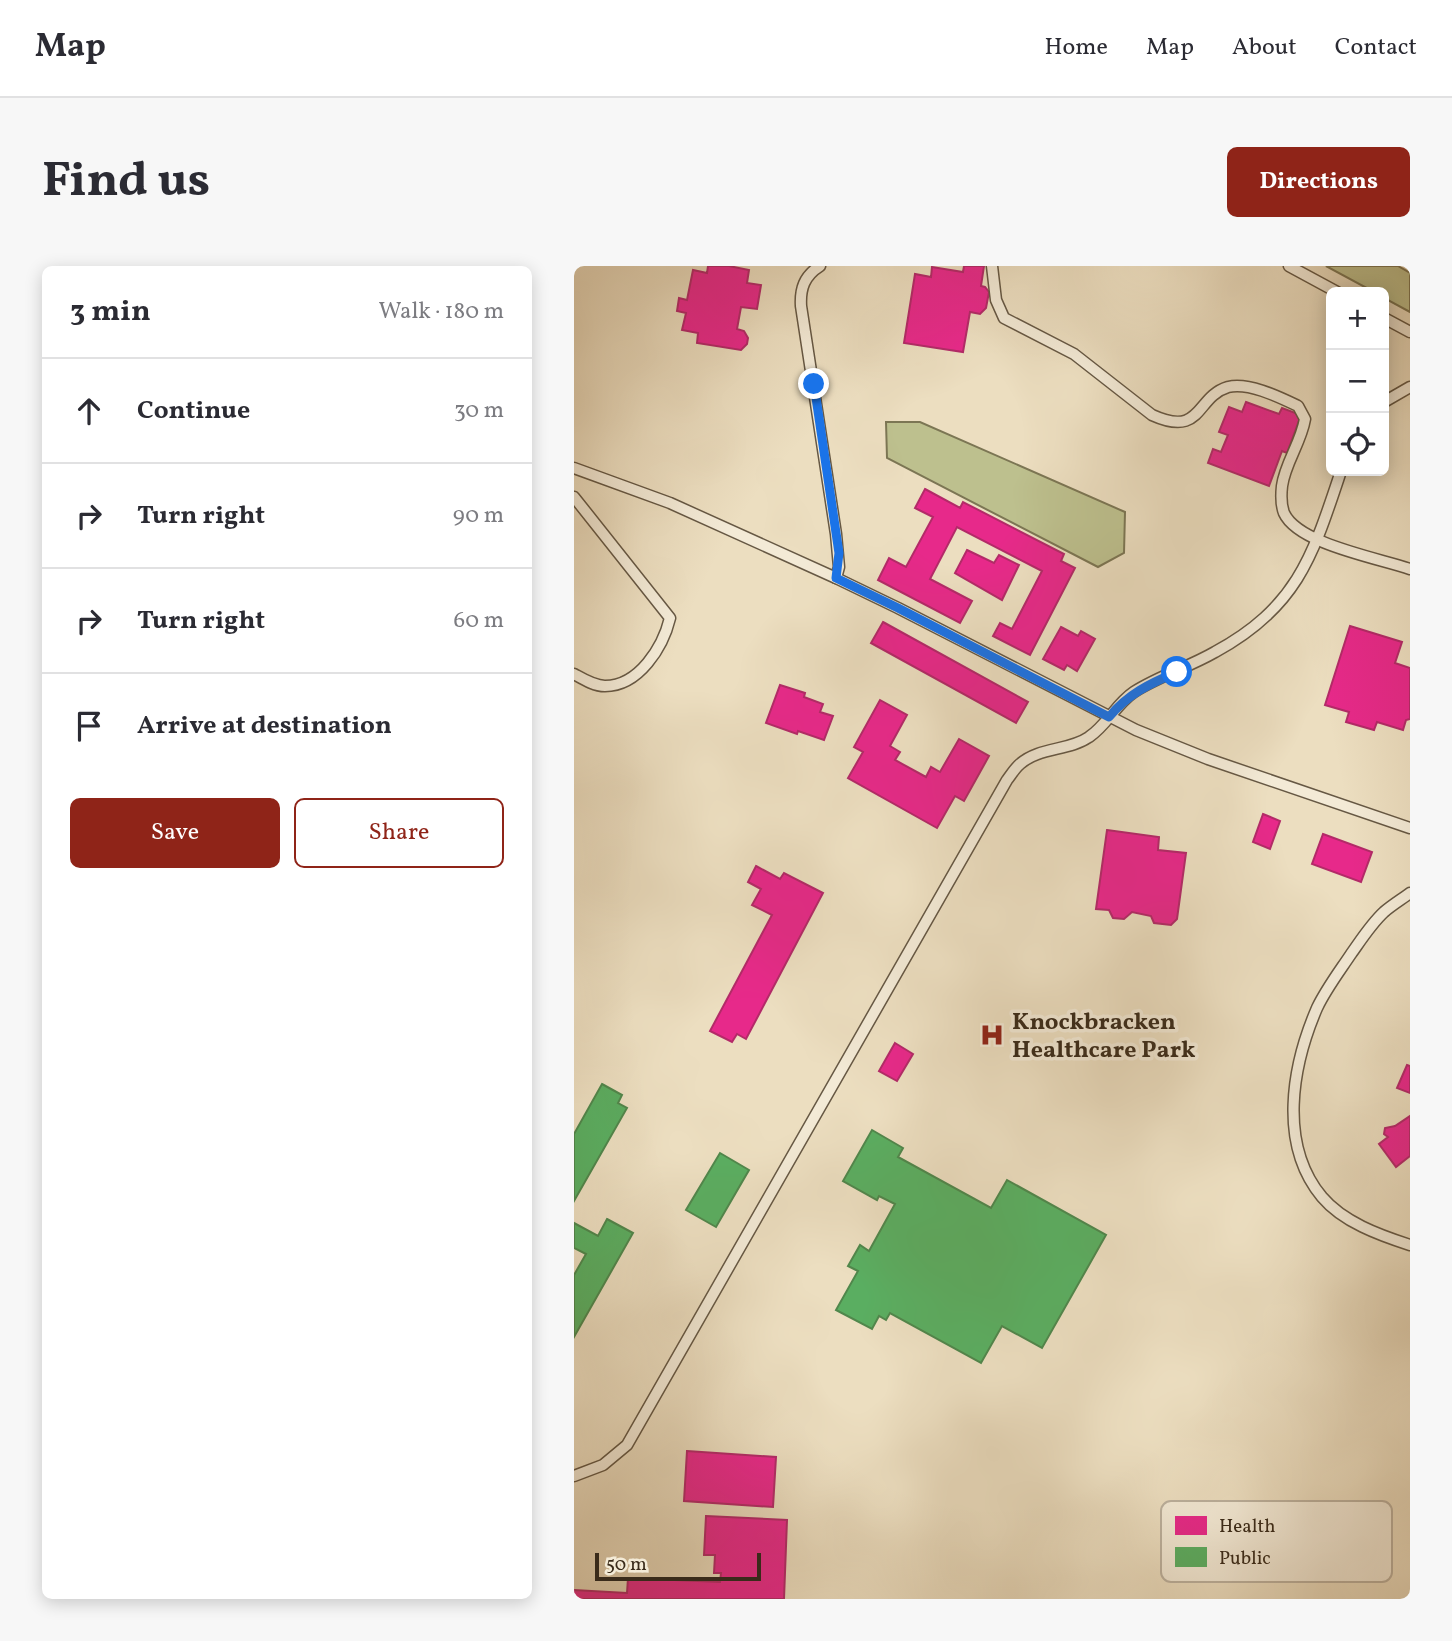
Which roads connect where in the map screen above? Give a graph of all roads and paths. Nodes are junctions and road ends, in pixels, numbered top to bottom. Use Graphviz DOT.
graph roads {
  1 [pos="820,266"];
  2 [pos="992,266"];
  3 [pos="1289,266"];
  4 [pos="1328,287"];
  5 [pos="1389,321"];
  6 [pos="1410,332"];
  7 [pos="1410,387"];
  8 [pos="1389,399"];
  9 [pos="574,468"];
  10 [pos="1339,476"];
  11 [pos="574,497"];
  12 [pos="1316,540"];
  13 [pos="1410,569"];
  14 [pos="836,578"];
  15 [pos="574,674"];
  16 [pos="1109,717"];
  17 [pos="1410,828"];
  18 [pos="1410,893"];
  19 [pos="1410,1245"];
  20 [pos="574,1476"];
  1 -- 14 [label="lane"];
  2 -- 12 [label="lane"];
  3 -- 4 [label="lane"];
  5 -- 6 [label="lane"];
  7 -- 8 [label="lane"];
  9 -- 14 [label="lane"];
  10 -- 12 [label="lane"];
  11 -- 15 [label="lane"];
  12 -- 13 [label="lane"];
  12 -- 16 [label="lane"];
  14 -- 16 [label="lane"];
  16 -- 17 [label="lane"];
  16 -- 20 [label="lane"];
  18 -- 19 [label="lane"];
}
